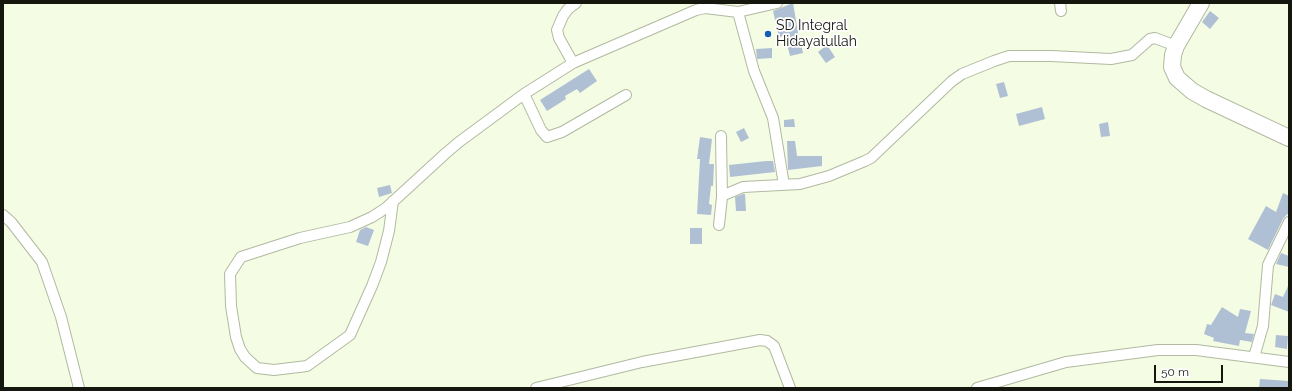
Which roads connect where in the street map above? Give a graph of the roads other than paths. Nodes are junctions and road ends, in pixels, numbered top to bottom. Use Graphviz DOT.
graph roads {
  1 [pos="576,3"];
  2 [pos="777,3"];
  3 [pos="1201,3"];
  4 [pos="738,12"];
  5 [pos="1176,46"];
  6 [pos="573,63"];
  7 [pos="524,94"];
  8 [pos="626,95"];
  9 [pos="721,136"];
  10 [pos="1289,138"];
  11 [pos="784,185"];
  12 [pos="722,197"];
  13 [pos="393,201"];
  14 [pos="3,215"];
  15 [pos="1289,222"];
  16 [pos="719,225"];
  17 [pos="1254,357"];
  18 [pos="1289,362"];
  19 [pos="79,388"];
  20 [pos="536,388"];
  21 [pos="790,388"];
  22 [pos="977,388"];
  1 -- 6 [label="street"];
  2 -- 4 [label="street"];
  3 -- 5 [label="highway"];
  4 -- 6 [label="street"];
  4 -- 11 [label="street"];
  5 -- 10 [label="highway"];
  5 -- 11 [label="street"];
  6 -- 7 [label="street"];
  7 -- 8 [label="street"];
  7 -- 13 [label="street"];
  9 -- 12 [label="street"];
  11 -- 12 [label="street"];
  12 -- 16 [label="street"];
  13 -- 13 [label="street"];
  14 -- 19 [label="street"];
  15 -- 17 [label="street"];
  17 -- 18 [label="street"];
  17 -- 22 [label="street"];
  20 -- 21 [label="street"];
}
